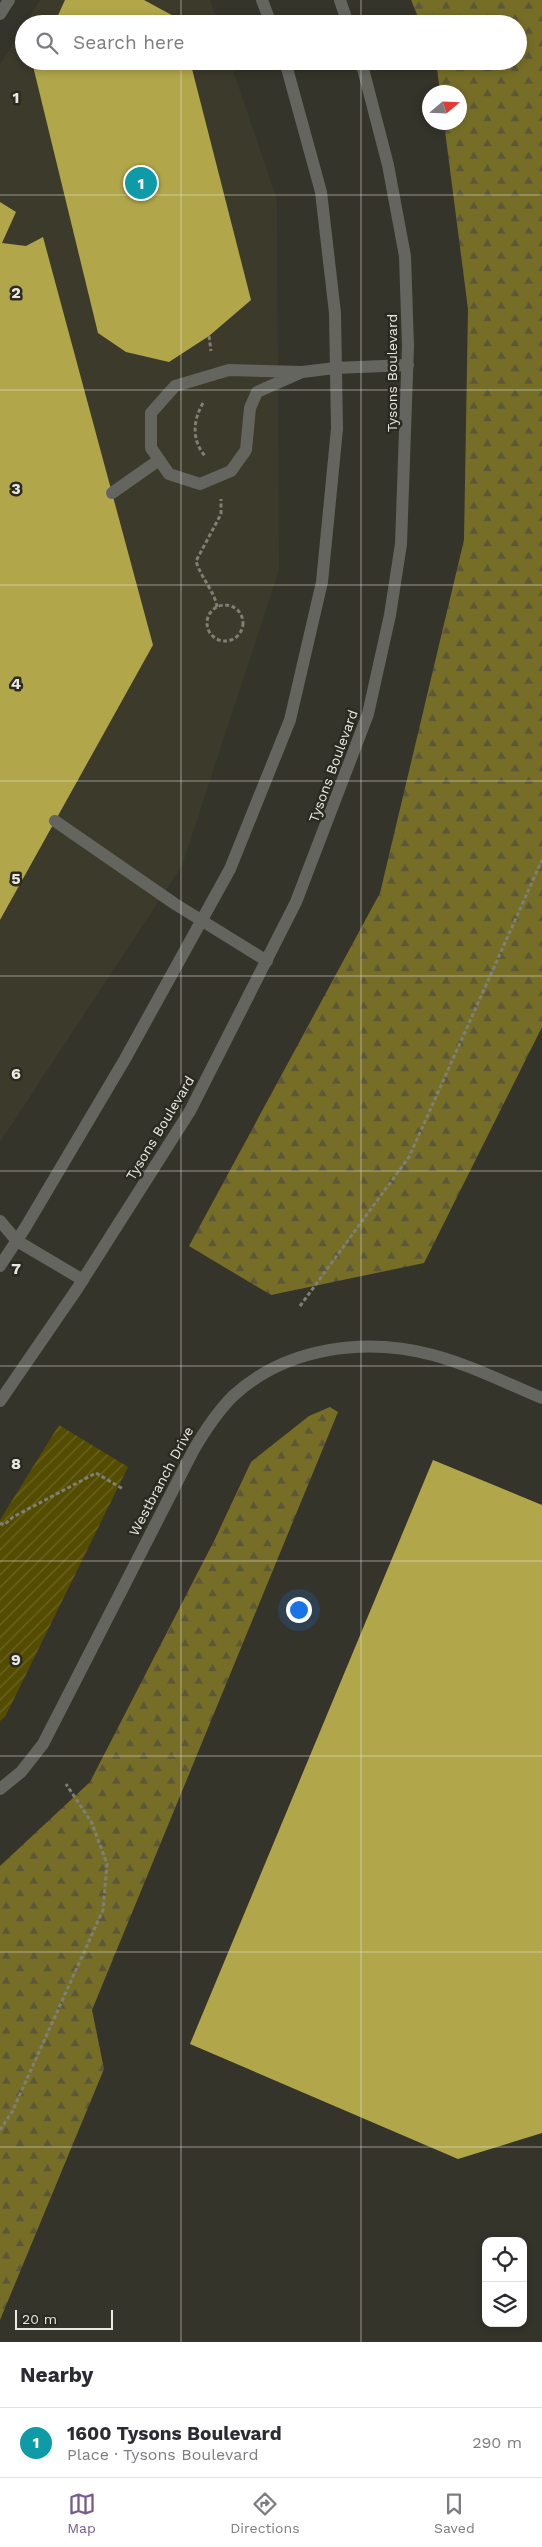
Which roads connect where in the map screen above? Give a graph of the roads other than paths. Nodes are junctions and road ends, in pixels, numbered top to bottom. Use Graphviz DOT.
graph roads {
  1 [pos="9,0"];
  2 [pos="262,0"];
  3 [pos="340,0"];
  4 [pos="0,14"];
  5 [pos="268,15"];
  6 [pos="345,15"];
  7 [pos="287,70"];
  8 [pos="363,70"];
  9 [pos="408,365"];
  10 [pos="335,368"];
  11 [pos="302,372"];
  12 [pos="159,460"];
  13 [pos="112,493"];
  14 [pos="55,821"];
  15 [pos="202,921"];
  16 [pos="267,962"];
  17 [pos="0,1221"];
  18 [pos="17,1241"];
  19 [pos="0,1266"];
  20 [pos="83,1280"];
  21 [pos="542,1398"];
  22 [pos="0,1401"];
  23 [pos="0,1789"];
  1 -- 4 [label="street"];
  2 -- 5 [label="street"];
  3 -- 6 [label="street"];
  7 -- 10 [label="street"];
  8 -- 9 [label="street, Tysons Boulevard"];
  9 -- 10 [label="street"];
  9 -- 16 [label="street, Tysons Boulevard"];
  10 -- 11 [label="street"];
  10 -- 15 [label="street"];
  11 -- 12 [label="street"];
  11 -- 12 [label="street"];
  12 -- 13 [label="street"];
  14 -- 15 [label="street"];
  15 -- 16 [label="street"];
  15 -- 18 [label="street"];
  16 -- 20 [label="street, Tysons Boulevard"];
  17 -- 18 [label="street"];
  18 -- 19 [label="street"];
  18 -- 20 [label="street"];
  20 -- 22 [label="street, Tysons Boulevard"];
  21 -- 23 [label="street, Westbranch Drive"];
}
